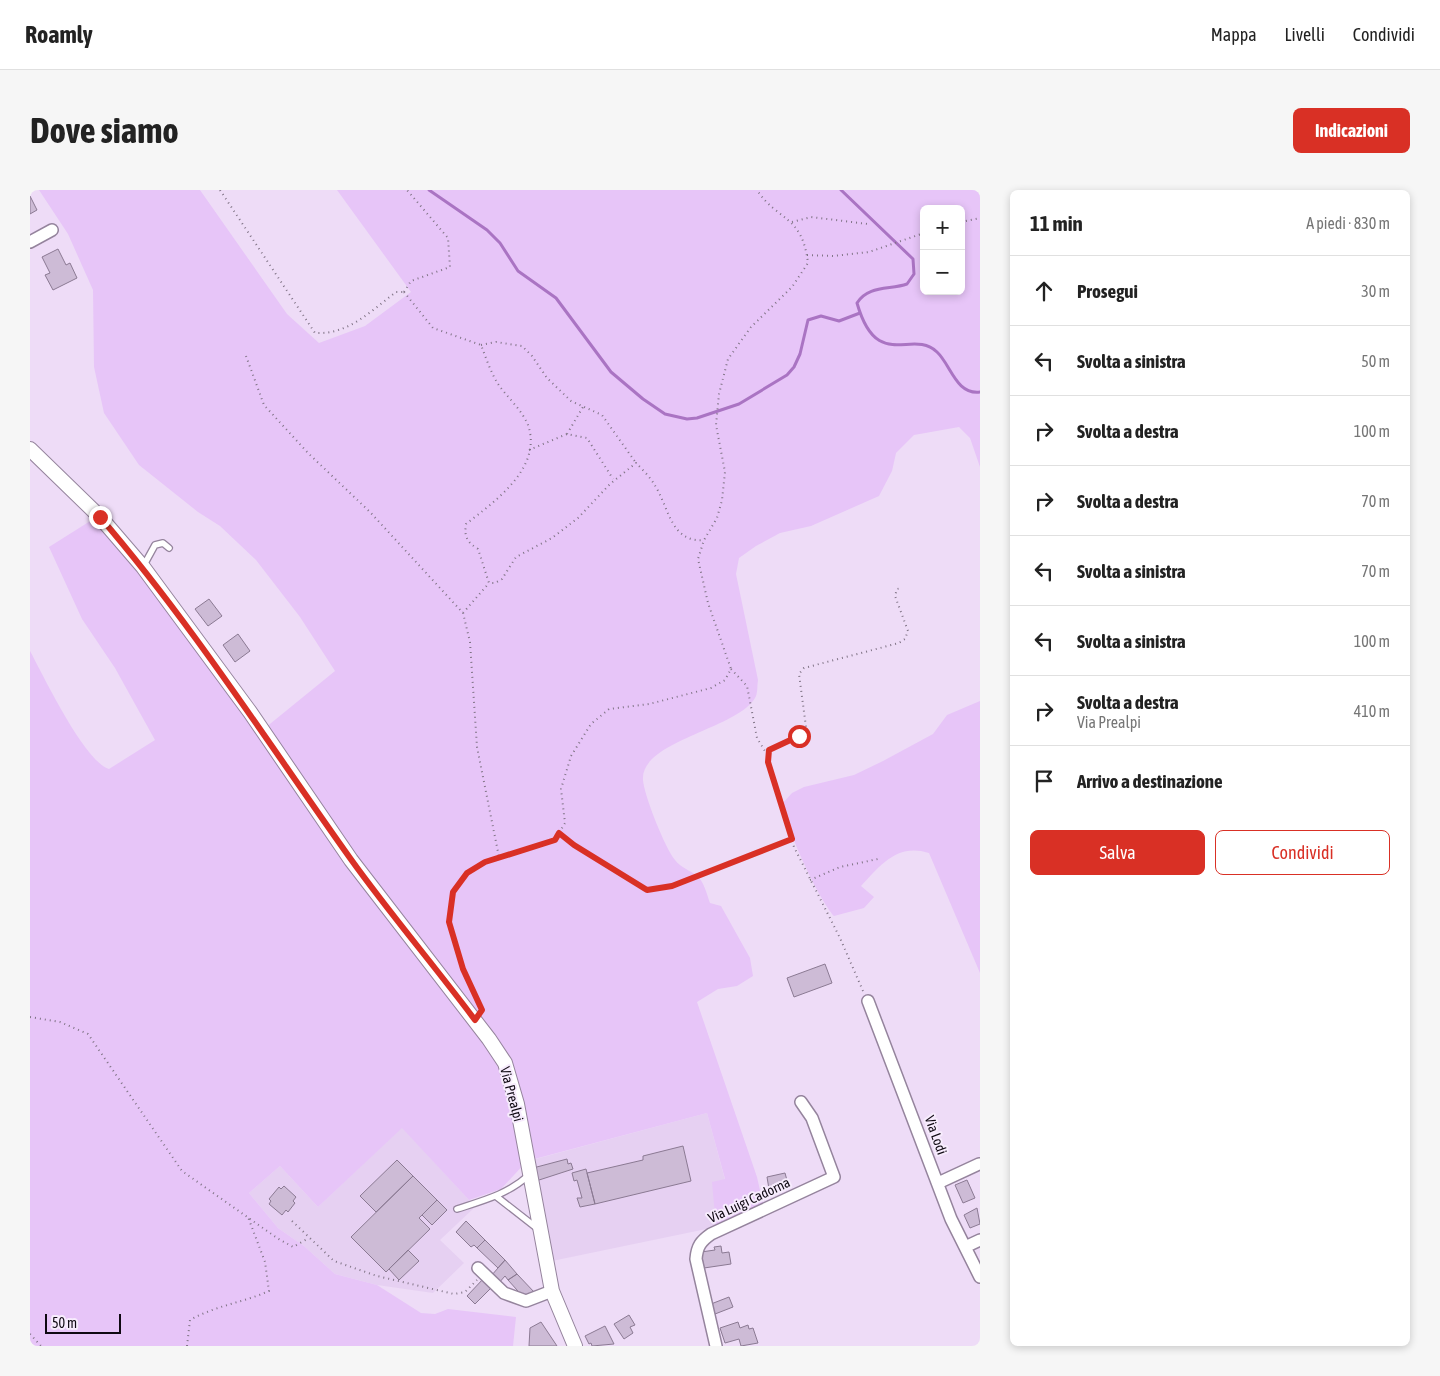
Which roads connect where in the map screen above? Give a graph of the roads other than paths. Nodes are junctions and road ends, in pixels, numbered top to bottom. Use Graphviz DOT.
graph roads {
  1 [pos="52,230"];
  2 [pos="30,242"];
  3 [pos="30,449"];
  4 [pos="169,548"];
  5 [pos="143,567"];
  6 [pos="868,1001"];
  7 [pos="801,1102"];
  8 [pos="979,1164"];
  9 [pos="530,1174"];
  10 [pos="938,1183"];
  11 [pos="497,1197"];
  12 [pos="457,1209"];
  13 [pos="540,1231"];
  14 [pos="980,1240"];
  15 [pos="965,1248"];
  16 [pos="481,1271"];
  17 [pos="980,1277"];
  18 [pos="552,1291"];
  19 [pos="575,1346"];
  20 [pos="716,1346"];
  1 -- 2 [label="street"];
  3 -- 5 [label="street, Via Prealpi"];
  4 -- 5 [label="lane"];
  5 -- 9 [label="street, Via Prealpi"];
  6 -- 10 [label="street, Via Lodi"];
  7 -- 20 [label="street, Via Luigi Cadorna"];
  8 -- 10 [label="street"];
  9 -- 11 [label="lane"];
  9 -- 13 [label="street, Via Prealpi"];
  10 -- 15 [label="street, Via Lodi"];
  11 -- 12 [label="lane"];
  11 -- 13 [label="lane"];
  13 -- 18 [label="street, Via Prealpi"];
  14 -- 15 [label="street"];
  15 -- 17 [label="street, Via Lodi"];
  16 -- 18 [label="street"];
  18 -- 19 [label="street, Via Prealpi"];
}
